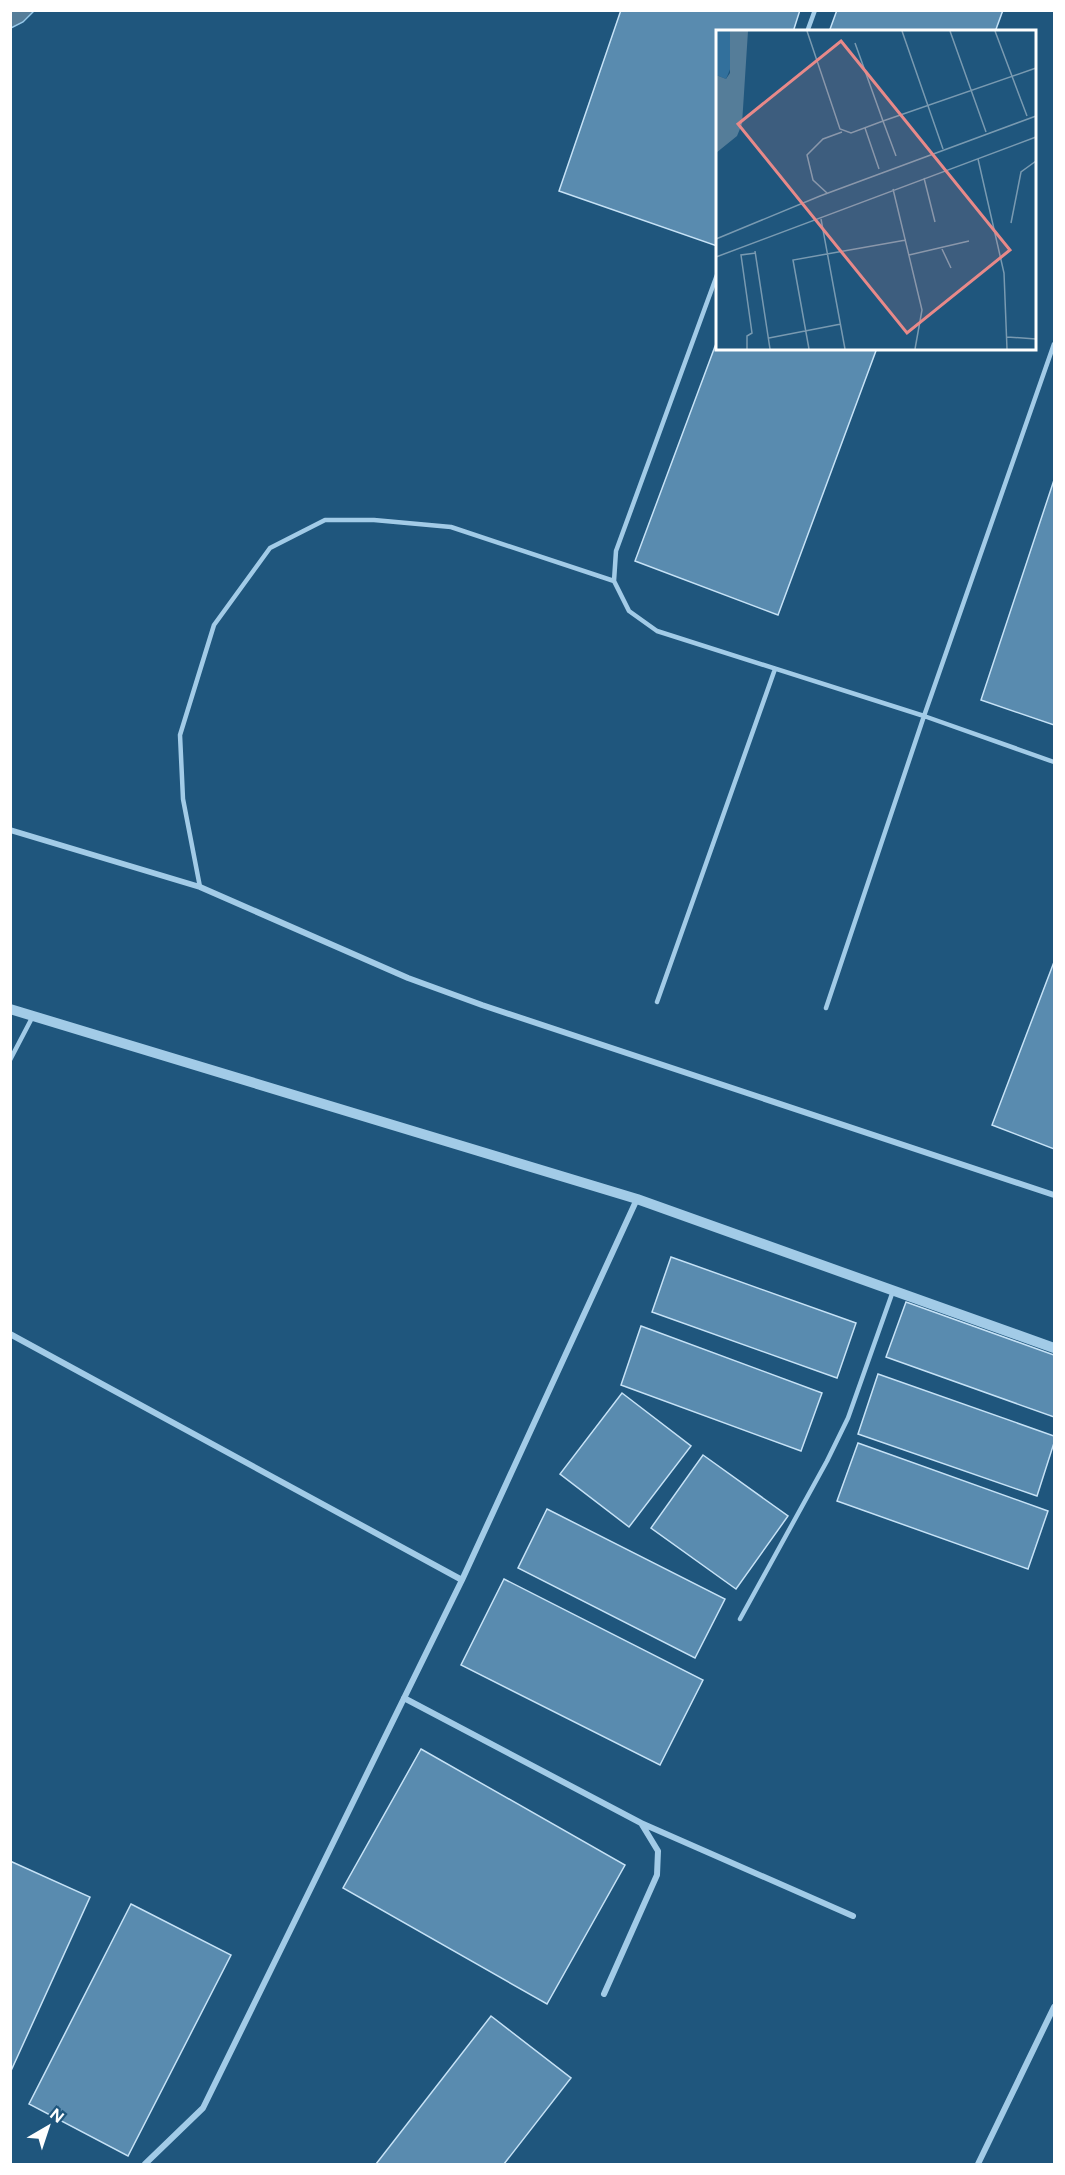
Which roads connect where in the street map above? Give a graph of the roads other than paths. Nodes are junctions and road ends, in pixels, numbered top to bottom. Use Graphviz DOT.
graph roads {
  1 [pos="815,10"];
  2 [pos="808,30"];
  3 [pos="716,278"];
  4 [pos="1054,344"];
  5 [pos="614,581"];
  6 [pos="775,669"];
  7 [pos="924,717"];
  8 [pos="1054,762"];
  9 [pos="10,830"];
  10 [pos="200,887"];
  11 [pos="657,1002"];
  12 [pos="826,1008"];
  13 [pos="10,1009"];
  14 [pos="33,1016"];
  15 [pos="10,1060"];
  16 [pos="1054,1195"];
  17 [pos="637,1199"];
  18 [pos="893,1291"];
  19 [pos="10,1334"];
  20 [pos="1054,1348"];
  21 [pos="462,1580"];
  22 [pos="740,1619"];
  23 [pos="404,1698"];
  24 [pos="641,1823"];
  25 [pos="853,1916"];
  26 [pos="604,1994"];
  27 [pos="1054,2007"];
  28 [pos="146,2164"];
  29 [pos="978,2164"];
  1 -- 2 [label="lane"];
  3 -- 5 [label="lane"];
  4 -- 7 [label="lane"];
  5 -- 6 [label="lane"];
  5 -- 10 [label="lane"];
  6 -- 7 [label="lane"];
  6 -- 11 [label="lane"];
  7 -- 8 [label="lane"];
  7 -- 12 [label="lane"];
  9 -- 10 [label="street"];
  10 -- 16 [label="street"];
  13 -- 14 [label="street"];
  14 -- 15 [label="lane"];
  14 -- 17 [label="street"];
  17 -- 18 [label="street"];
  17 -- 21 [label="street"];
  18 -- 20 [label="street"];
  18 -- 22 [label="lane"];
  19 -- 21 [label="street"];
  21 -- 23 [label="street"];
  23 -- 24 [label="street"];
  23 -- 28 [label="street"];
  24 -- 25 [label="street"];
  24 -- 26 [label="street"];
  27 -- 29 [label="street"];
}
